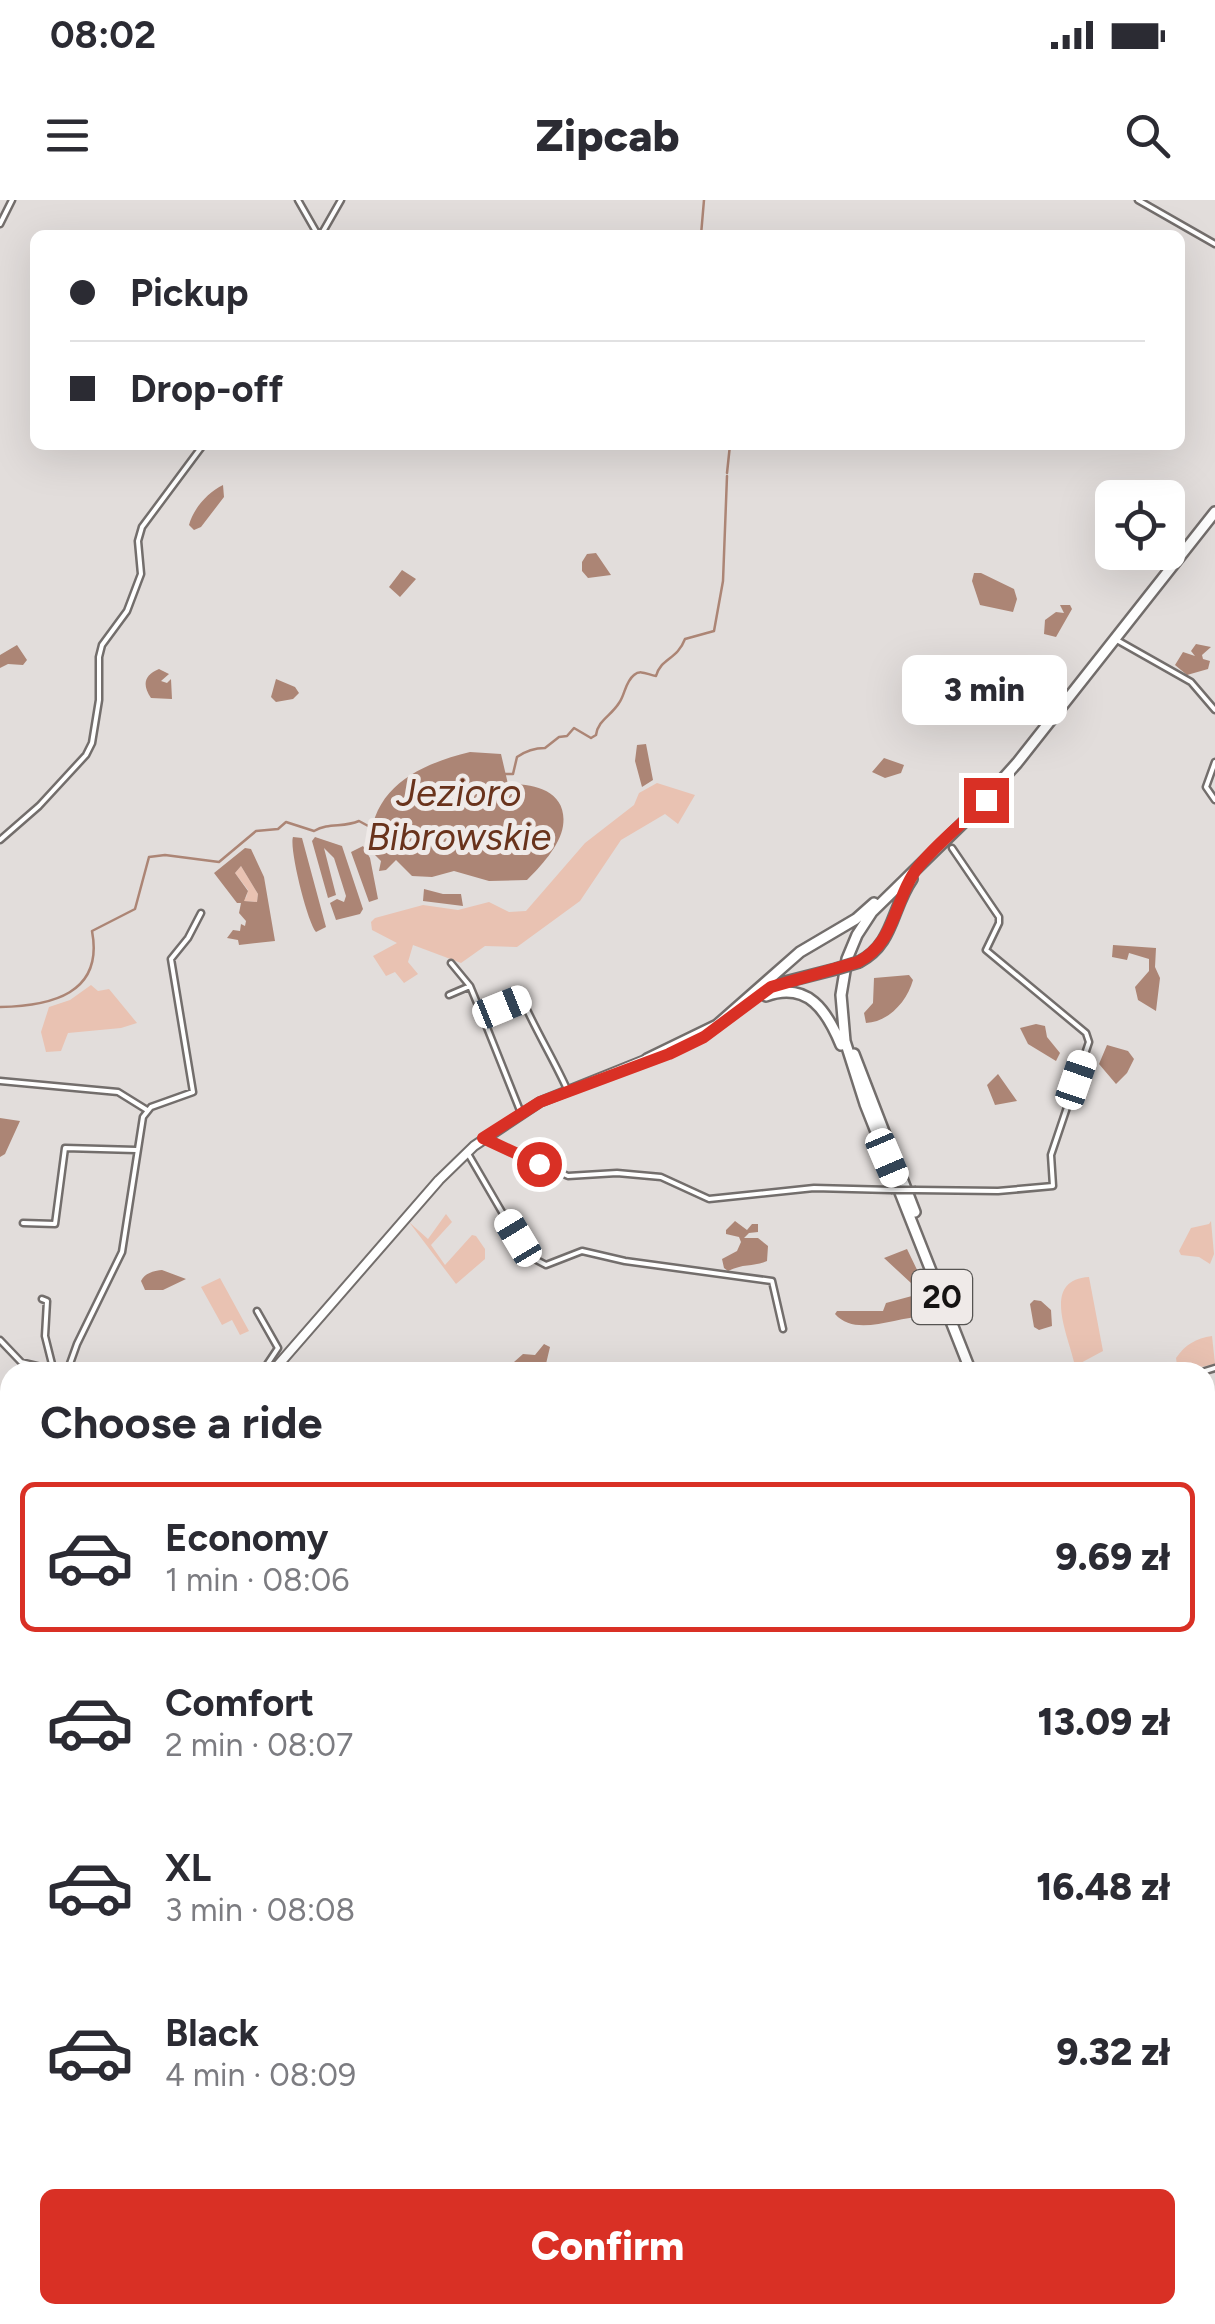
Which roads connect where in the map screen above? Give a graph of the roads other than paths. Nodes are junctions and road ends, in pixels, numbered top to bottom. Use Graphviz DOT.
graph roads {
  1 [pos="12,200"];
  2 [pos="298,200"];
  3 [pos="341,200"];
  4 [pos="1138,200"];
  5 [pos="0,224"];
  6 [pos="317,230"];
  7 [pos="323,230"];
  8 [pos="1215,244"];
  9 [pos="198,450"];
  10 [pos="1215,512"];
  11 [pos="1115,639"];
  12 [pos="1215,710"];
  13 [pos="1215,762"];
  14 [pos="1215,800"];
  15 [pos="0,840"];
  16 [pos="952,848"];
  17 [pos="916,869"];
  18 [pos="882,900"];
  19 [pos="201,912"];
  20 [pos="451,963"];
  21 [pos="470,986"];
  22 [pos="449,995"];
  23 [pos="753,1001"];
  24 [pos="482,1015"];
  25 [pos="842,1018"];
  26 [pos="647,1060"];
  27 [pos="855,1075"];
  28 [pos="0,1081"];
  29 [pos="568,1090"];
  30 [pos="147,1110"];
  31 [pos="520,1113"];
  32 [pos="483,1138"];
  33 [pos="138,1150"];
  34 [pos="467,1152"];
  35 [pos="23,1223"];
  36 [pos="42,1299"];
  37 [pos="257,1311"];
  38 [pos="783,1329"];
  39 [pos="0,1340"];
  40 [pos="21,1362"];
  41 [pos="50,1362"];
  42 [pos="71,1362"];
  43 [pos="269,1362"];
  44 [pos="281,1362"];
  45 [pos="970,1362"];
  46 [pos="970,1362"];
  1 -- 5 [label="street"];
  2 -- 6 [label="street"];
  3 -- 7 [label="street"];
  4 -- 8 [label="street"];
  9 -- 15 [label="street"];
  10 -- 11 [label="main road, 20"];
  11 -- 12 [label="street"];
  11 -- 17 [label="main road, 20"];
  13 -- 14 [label="street"];
  16 -- 32 [label="street, bridge"];
  17 -- 18 [label="main road, 20"];
  17 -- 23 [label="main road, bridge"];
  18 -- 25 [label="main road, 20"];
  18 -- 26 [label="main road"];
  19 -- 30 [label="street"];
  20 -- 21 [label="street"];
  21 -- 22 [label="street"];
  21 -- 24 [label="street"];
  23 -- 26 [label="main road"];
  23 -- 27 [label="main road"];
  24 -- 29 [label="street"];
  24 -- 31 [label="street"];
  25 -- 27 [label="main road, 20"];
  25 -- 45 [label="main road, 20"];
  26 -- 29 [label="main road"];
  27 -- 46 [label="main road, 20"];
  28 -- 30 [label="street"];
  29 -- 31 [label="main road"];
  30 -- 33 [label="street"];
  31 -- 32 [label="main road"];
  32 -- 34 [label="main road"];
  33 -- 35 [label="street"];
  33 -- 42 [label="street"];
  34 -- 38 [label="street"];
  34 -- 44 [label="main road"];
  36 -- 41 [label="street"];
  37 -- 43 [label="street"];
  39 -- 40 [label="street"];
}
